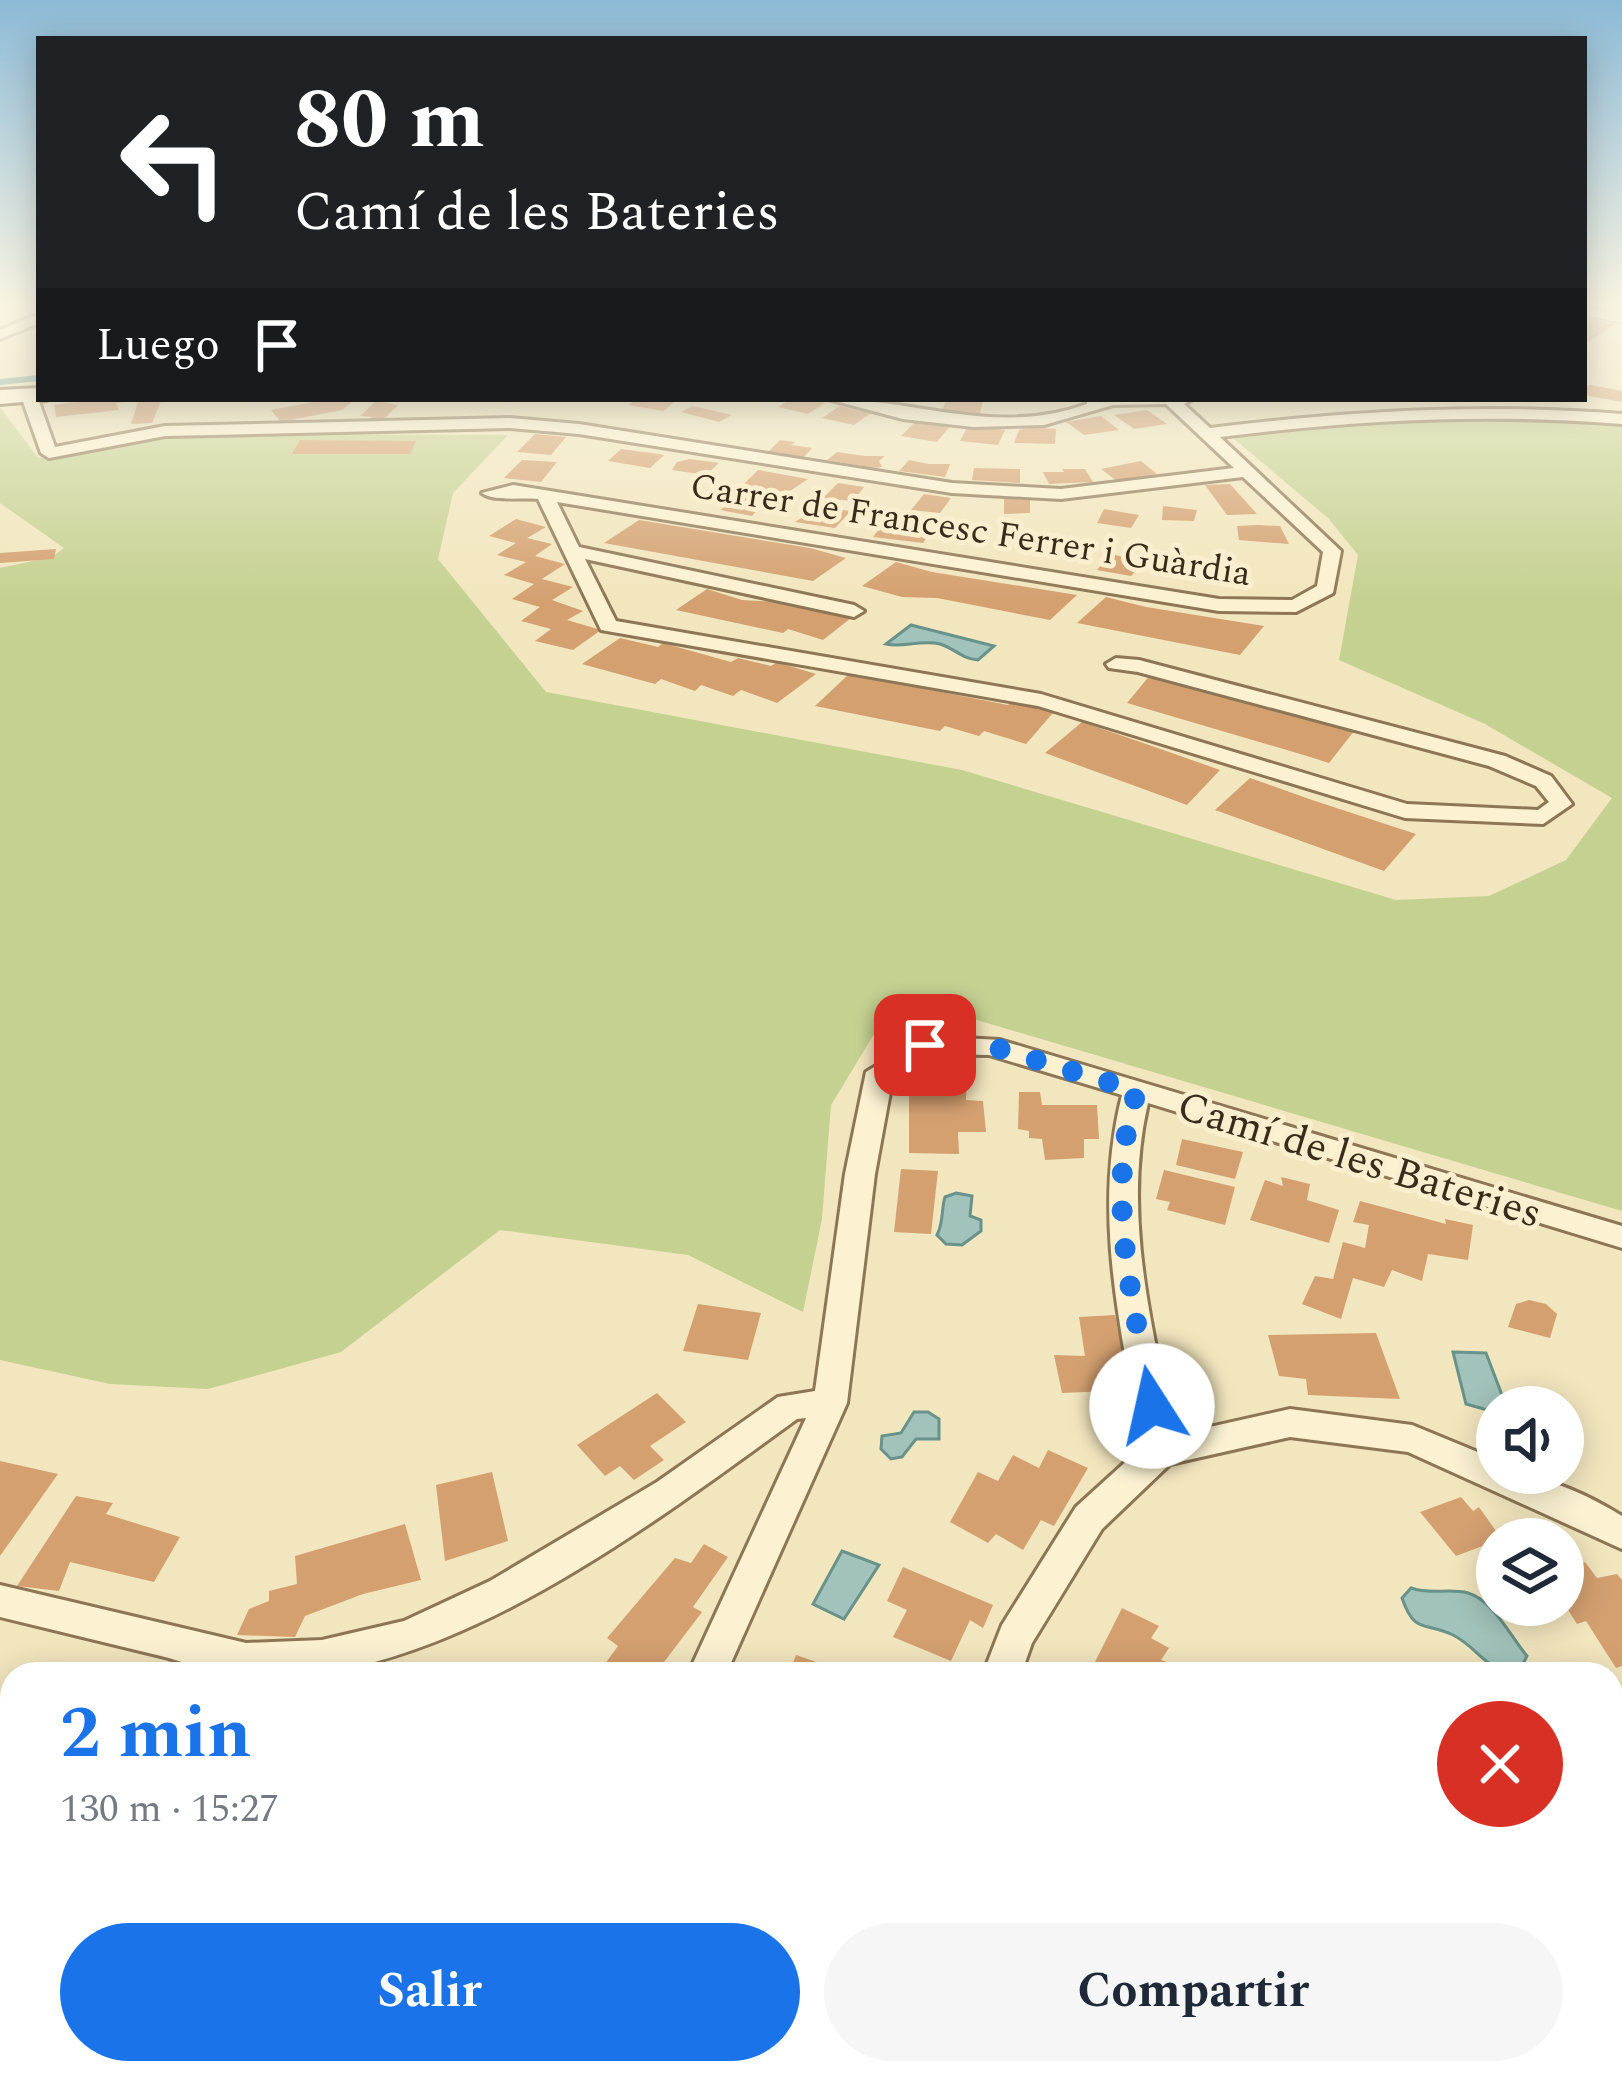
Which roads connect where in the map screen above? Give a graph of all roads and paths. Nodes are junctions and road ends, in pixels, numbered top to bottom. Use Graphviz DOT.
graph roads {
  1 [pos="36,403"];
  2 [pos="855,403"];
  3 [pos="1102,403"];
  4 [pos="1182,403"];
  5 [pos="1622,419"];
  6 [pos="1210,433"];
  7 [pos="1249,471"];
  8 [pos="490,493"];
  9 [pos="546,496"];
  10 [pos="576,552"];
  11 [pos="854,611"];
  12 [pos="1116,664"];
  13 [pos="1137,1091"];
  14 [pos="1622,1237"];
  15 [pos="830,1403"];
  16 [pos="1160,1452"];
  17 [pos="1622,1534"];
  18 [pos="0,1600"];
  19 [pos="712,1662"];
  20 [pos="1007,1662"];
  1 -- 7 [label="street"];
  2 -- 3 [label="street"];
  4 -- 6 [label="street, Carrer de Francesc Ferrer i Guàrdia"];
  5 -- 6 [label="street"];
  6 -- 7 [label="street, Carrer de Francesc Ferrer i Guàrdia"];
  7 -- 9 [label="street, Carrer de Francesc Ferrer i Guàrdia"];
  8 -- 9 [label="street, Carrer de Francesc Ferrer i Guàrdia"];
  9 -- 10 [label="street"];
  10 -- 11 [label="street"];
  10 -- 12 [label="street"];
  13 -- 14 [label="street, Camí de les Bateries"];
  13 -- 15 [label="street, Camí de les Bateries"];
  13 -- 16 [label="street"];
  15 -- 18 [label="street"];
  15 -- 19 [label="street, Camí de les Bateries"];
  16 -- 17 [label="street"];
  16 -- 20 [label="street"];
}
